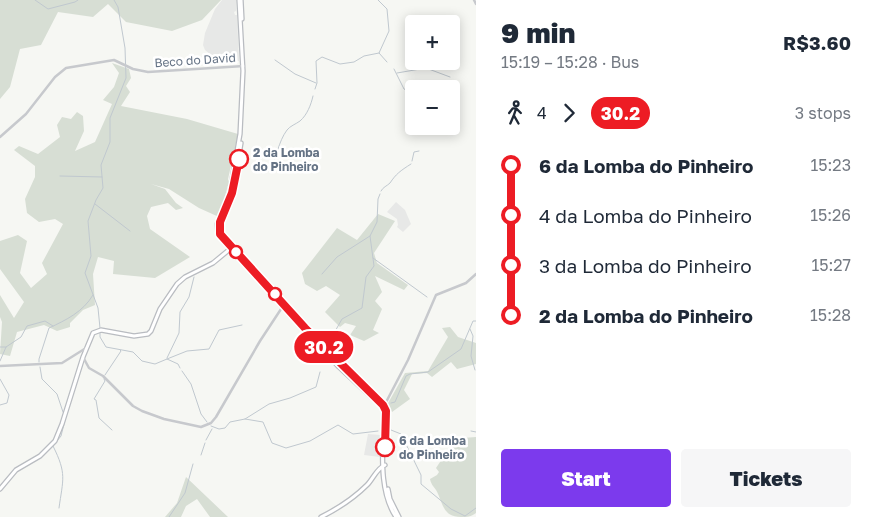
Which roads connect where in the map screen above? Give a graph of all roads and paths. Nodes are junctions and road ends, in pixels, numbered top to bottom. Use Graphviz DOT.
graph roads {
  1 [pos="240,0"];
  2 [pos="474,0"];
  3 [pos="476,4"];
  4 [pos="244,66"];
  5 [pos="0,137"];
  6 [pos="231,248"];
  7 [pos="476,274"];
  8 [pos="283,306"];
  9 [pos="86,348"];
  10 [pos="83,357"];
  11 [pos="0,366"];
  12 [pos="383,407"];
  13 [pos="385,465"];
  14 [pos="0,489"];
  15 [pos="321,517"];
  16 [pos="398,517"];
  1 -- 4 [label="main road"];
  2 -- 3 [label="street"];
  4 -- 5 [label="street, Beco do David"];
  4 -- 6 [label="main road"];
  6 -- 8 [label="main road"];
  6 -- 9 [label="main road"];
  7 -- 12 [label="street"];
  8 -- 10 [label="street"];
  8 -- 12 [label="main road"];
  9 -- 10 [label="main road"];
  9 -- 11 [label="street"];
  10 -- 14 [label="main road"];
  12 -- 13 [label="main road"];
  13 -- 15 [label="main road"];
  13 -- 16 [label="main road"];
}
